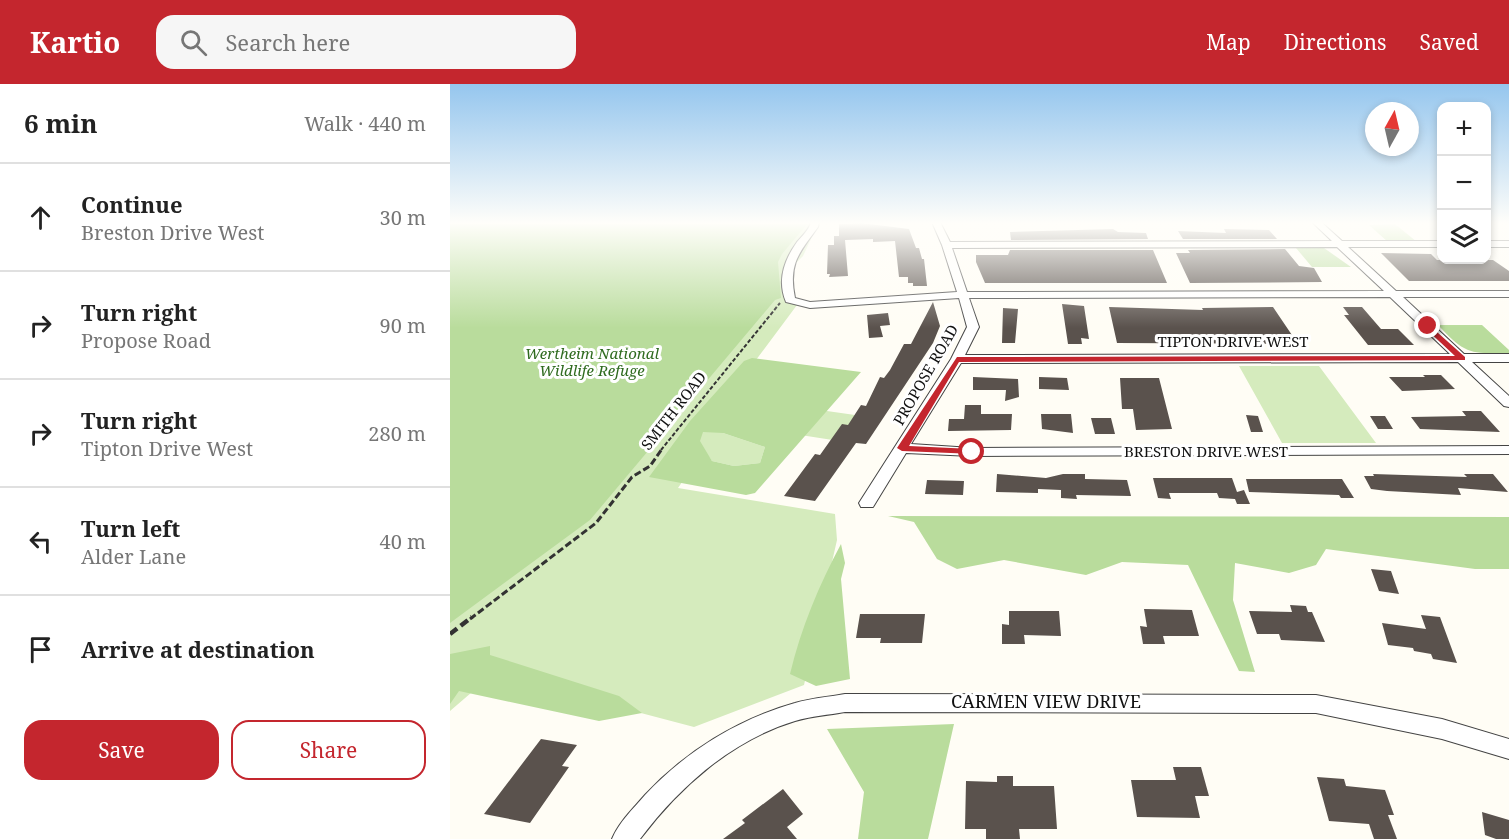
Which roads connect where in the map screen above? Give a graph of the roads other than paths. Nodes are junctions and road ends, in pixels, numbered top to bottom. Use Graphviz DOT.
graph roads {
  1 [pos="789,257"];
  2 [pos="951,257"];
  3 [pos="1354,257"];
  4 [pos="1393,294"];
  5 [pos="1509,294"];
  6 [pos="963,295"];
  7 [pos="1462,358"];
  8 [pos="1509,358"];
  9 [pos="957,359"];
  10 [pos="1509,403"];
  11 [pos="902,448"];
  12 [pos="1509,450"];
  13 [pos="867,503"];
  14 [pos="1509,749"];
  15 [pos="625,839"];
  1 -- 6 [label="street"];
  2 -- 6 [label="street, PROPOSE ROAD"];
  3 -- 4 [label="street"];
  4 -- 5 [label="street"];
  4 -- 6 [label="street"];
  4 -- 7 [label="street"];
  6 -- 9 [label="street, PROPOSE ROAD"];
  7 -- 8 [label="street, TIPTON DRIVE WEST"];
  7 -- 9 [label="street, TIPTON DRIVE WEST"];
  7 -- 10 [label="street"];
  9 -- 11 [label="street, PROPOSE ROAD"];
  11 -- 12 [label="street, BRESTON DRIVE WEST"];
  11 -- 13 [label="street, PROPOSE ROAD"];
  14 -- 15 [label="street, CARMEN VIEW DRIVE"];
}
